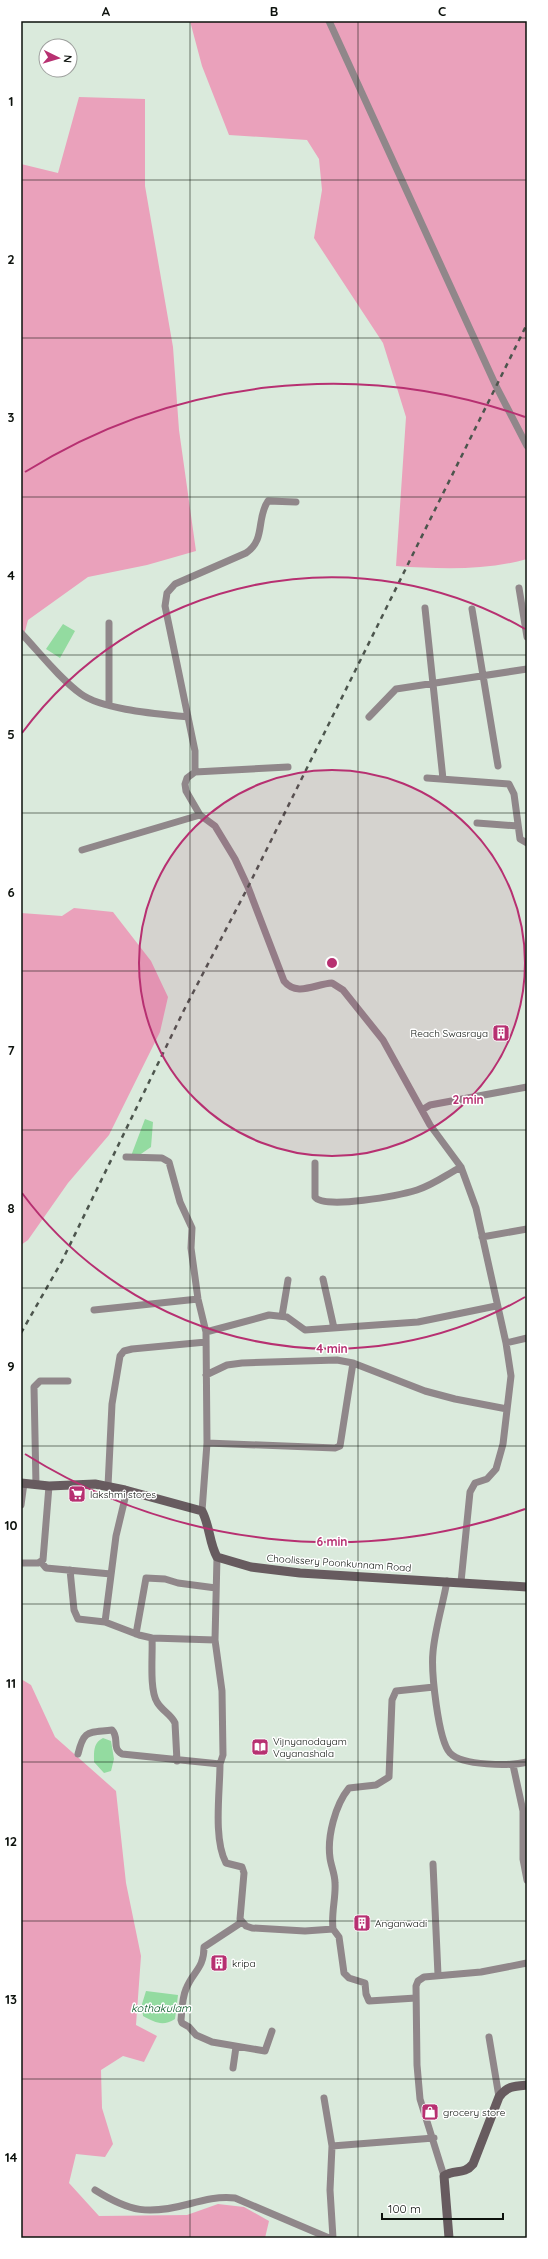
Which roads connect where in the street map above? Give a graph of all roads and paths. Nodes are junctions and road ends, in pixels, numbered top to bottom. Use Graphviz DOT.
graph roads {
  1 [pos="329,21"];
  2 [pos="527,446"];
  3 [pos="296,502"];
  4 [pos="519,588"];
  5 [pos="425,608"];
  6 [pos="472,609"];
  7 [pos="109,623"];
  8 [pos="21,633"];
  9 [pos="527,637"];
  10 [pos="527,668"];
  11 [pos="483,676"];
  12 [pos="434,683"];
  13 [pos="109,704"];
  14 [pos="369,717"];
  15 [pos="188,718"];
  16 [pos="498,766"];
  17 [pos="288,767"];
  18 [pos="195,772"];
  19 [pos="427,778"];
  20 [pos="443,779"];
  21 [pos="200,815"];
  22 [pos="477,823"];
  23 [pos="518,826"];
  24 [pos="527,843"];
  25 [pos="82,850"];
  26 [pos="527,1087"];
  27 [pos="422,1110"];
  28 [pos="126,1157"];
  29 [pos="315,1163"];
  30 [pos="461,1167"];
  31 [pos="527,1229"];
  32 [pos="482,1237"];
  33 [pos="323,1279"];
  34 [pos="288,1280"];
  35 [pos="198,1299"];
  36 [pos="496,1306"];
  37 [pos="94,1310"];
  38 [pos="282,1316"];
  39 [pos="334,1328"];
  40 [pos="206,1332"];
  41 [pos="527,1338"];
  42 [pos="206,1342"];
  43 [pos="506,1343"];
  44 [pos="353,1363"];
  45 [pos="206,1376"];
  46 [pos="68,1381"];
  47 [pos="507,1409"];
  48 [pos="207,1443"];
  49 [pos="22,1483"];
  50 [pos="36,1485"];
  51 [pos="49,1486"];
  52 [pos="108,1486"];
  53 [pos="128,1490"];
  54 [pos="21,1505"];
  55 [pos="202,1511"];
  56 [pos="217,1558"];
  57 [pos="41,1562"];
  58 [pos="21,1563"];
  59 [pos="70,1570"];
  60 [pos="111,1574"];
  61 [pos="447,1581"];
  62 [pos="461,1582"];
  63 [pos="527,1587"];
  64 [pos="216,1588"];
  65 [pos="105,1622"];
  66 [pos="136,1634"];
  67 [pos="152,1638"];
  68 [pos="215,1640"];
  69 [pos="434,1687"];
  70 [pos="78,1754"];
  71 [pos="177,1761"];
  72 [pos="527,1762"];
  73 [pos="220,1764"];
  74 [pos="513,1765"];
  75 [pos="433,1864"];
  76 [pos="527,1880"];
  77 [pos="242,1922"];
  78 [pos="333,1929"];
  79 [pos="527,1963"];
  80 [pos="438,1975"];
  81 [pos="416,1998"];
  82 [pos="272,2031"];
  83 [pos="489,2036"];
  84 [pos="236,2047"];
  85 [pos="232,2068"];
  86 [pos="527,2085"];
  87 [pos="499,2097"];
  88 [pos="324,2098"];
  89 [pos="434,2138"];
  90 [pos="332,2146"];
  91 [pos="444,2176"];
  92 [pos="95,2190"];
  93 [pos="329,2238"];
  94 [pos="332,2238"];
  95 [pos="449,2238"];
  1 -- 2 [label="street"];
  3 -- 15 [label="street"];
  4 -- 9 [label="street"];
  5 -- 12 [label="street"];
  6 -- 11 [label="street"];
  7 -- 13 [label="street"];
  8 -- 13 [label="street"];
  10 -- 11 [label="street"];
  11 -- 12 [label="street"];
  11 -- 16 [label="street"];
  12 -- 14 [label="street"];
  12 -- 20 [label="street"];
  13 -- 15 [label="street"];
  15 -- 18 [label="street"];
  17 -- 18 [label="street"];
  18 -- 21 [label="street"];
  19 -- 20 [label="street"];
  20 -- 23 [label="street"];
  21 -- 25 [label="street"];
  21 -- 27 [label="street"];
  22 -- 23 [label="street"];
  23 -- 24 [label="street"];
  26 -- 27 [label="street"];
  27 -- 30 [label="street"];
  28 -- 35 [label="street"];
  29 -- 30 [label="street"];
  30 -- 32 [label="street"];
  31 -- 32 [label="street"];
  32 -- 36 [label="street"];
  33 -- 39 [label="street"];
  34 -- 38 [label="street"];
  35 -- 37 [label="street"];
  35 -- 40 [label="street"];
  36 -- 39 [label="street"];
  36 -- 43 [label="street"];
  38 -- 39 [label="street"];
  38 -- 40 [label="street"];
  40 -- 42 [label="street"];
  41 -- 43 [label="street"];
  42 -- 45 [label="street"];
  42 -- 52 [label="street"];
  43 -- 47 [label="street"];
  44 -- 45 [label="street"];
  44 -- 47 [label="street"];
  44 -- 48 [label="street"];
  45 -- 48 [label="street"];
  46 -- 50 [label="street"];
  47 -- 62 [label="street"];
  48 -- 55 [label="street"];
  49 -- 50 [label="street"];
  49 -- 54 [label="street"];
  50 -- 51 [label="street"];
  51 -- 52 [label="street"];
  51 -- 57 [label="street"];
  52 -- 53 [label="street"];
  53 -- 55 [label="street"];
  53 -- 60 [label="street"];
  55 -- 56 [label="street"];
  56 -- 61 [label="street, Choolissery Poonkunnam Road"];
  56 -- 64 [label="street"];
  57 -- 58 [label="street"];
  57 -- 59 [label="street"];
  59 -- 60 [label="street"];
  59 -- 65 [label="street"];
  60 -- 65 [label="street"];
  61 -- 62 [label="street, Choolissery Poonkunnam Road"];
  61 -- 69 [label="street"];
  62 -- 63 [label="street, Choolissery Poonkunnam Road"];
  64 -- 66 [label="street"];
  64 -- 68 [label="street"];
  65 -- 66 [label="street"];
  66 -- 67 [label="street"];
  67 -- 68 [label="street"];
  67 -- 71 [label="street"];
  68 -- 73 [label="street"];
  69 -- 74 [label="street"];
  69 -- 78 [label="street"];
  70 -- 71 [label="street"];
  71 -- 73 [label="street"];
  72 -- 74 [label="street"];
  73 -- 77 [label="street"];
  74 -- 76 [label="street"];
  75 -- 80 [label="street"];
  77 -- 78 [label="street"];
  77 -- 84 [label="street"];
  78 -- 81 [label="street"];
  79 -- 80 [label="street"];
  80 -- 81 [label="street"];
  81 -- 89 [label="street"];
  82 -- 84 [label="street"];
  83 -- 87 [label="street"];
  84 -- 85 [label="street"];
  86 -- 87 [label="street"];
  87 -- 91 [label="street"];
  88 -- 90 [label="street"];
  89 -- 90 [label="street"];
  89 -- 91 [label="street"];
  90 -- 94 [label="street"];
  91 -- 95 [label="street"];
  92 -- 93 [label="street"];
}
